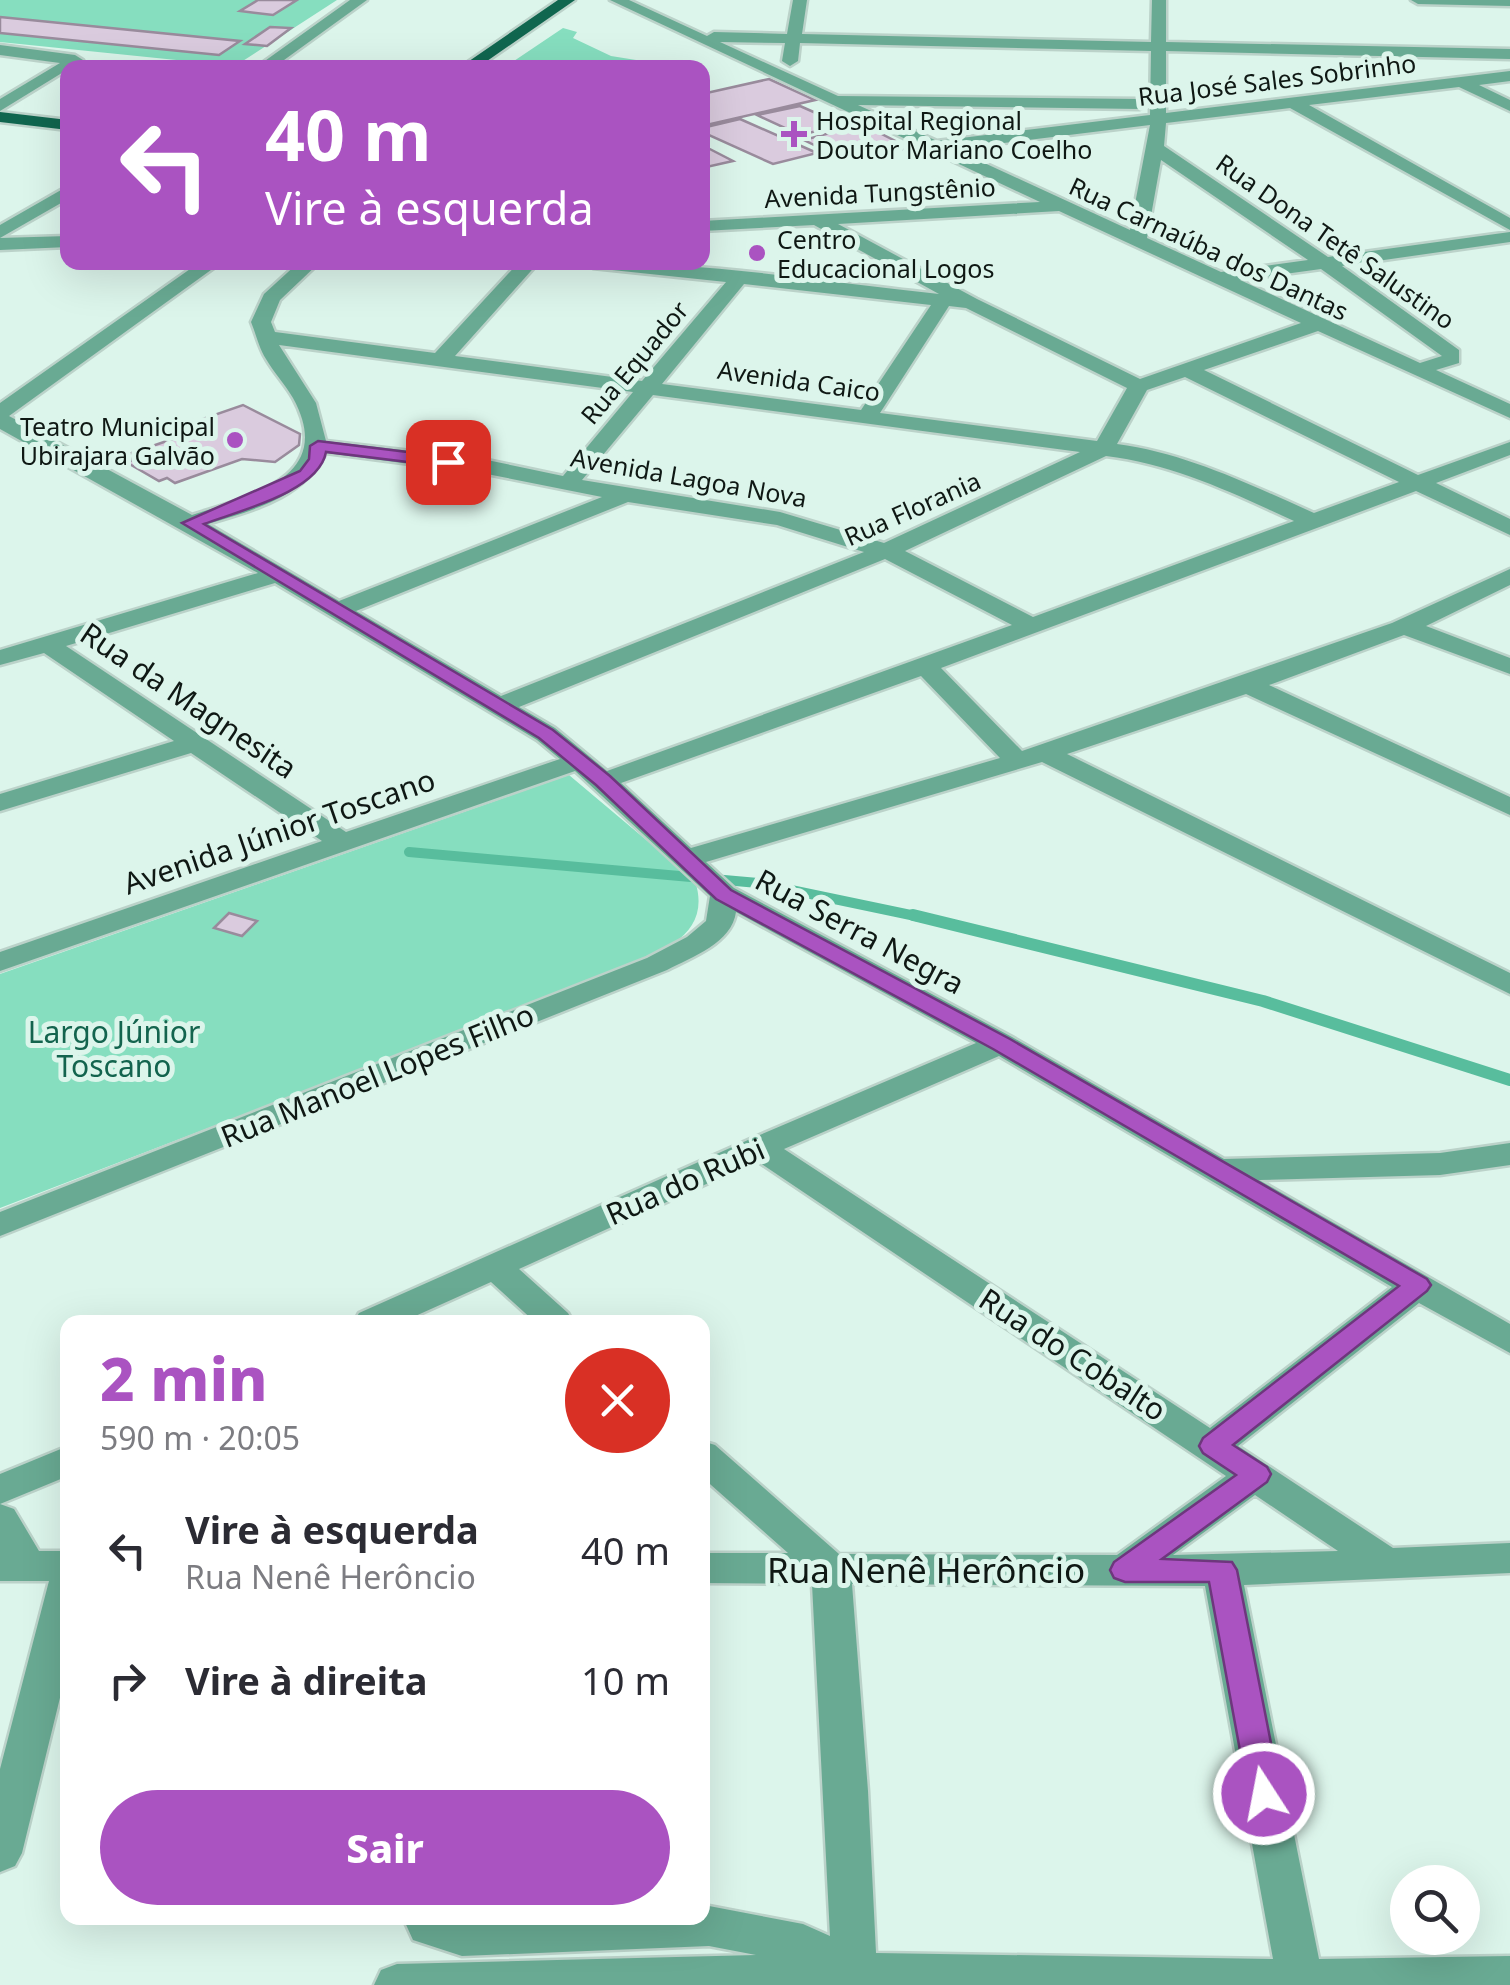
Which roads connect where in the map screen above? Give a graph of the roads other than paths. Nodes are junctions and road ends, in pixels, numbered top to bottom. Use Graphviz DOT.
graph roads {
  1 [pos="360,0"];
  2 [pos="568,0"];
  3 [pos="586,0"];
  4 [pos="616,0"];
  5 [pos="800,0"];
  6 [pos="1159,0"];
  7 [pos="1418,0"];
  8 [pos="1510,2"];
  9 [pos="696,36"];
  10 [pos="793,40"];
  11 [pos="1160,47"];
  12 [pos="0,50"];
  13 [pos="1510,54"];
  14 [pos="75,60"];
  15 [pos="274,60"];
  16 [pos="478,60"];
  17 [pos="500,60"];
  18 [pos="60,69"];
  19 [pos="1510,76"];
  20 [pos="787,79"];
  21 [pos="1460,82"];
  22 [pos="1510,88"];
  23 [pos="1481,92"];
  24 [pos="833,100"];
  25 [pos="1291,102"];
  26 [pos="0,106"];
  27 [pos="1510,106"];
  28 [pos="1313,114"];
  29 [pos="0,116"];
  30 [pos="60,124"];
  31 [pos="1157,126"];
  32 [pos="930,147"];
  33 [pos="960,161"];
  34 [pos="60,195"];
  35 [pos="1060,206"];
  36 [pos="60,221"];
  37 [pos="820,221"];
  38 [pos="1510,225"];
  39 [pos="5,226"];
  40 [pos="710,226"];
  41 [pos="1510,236"];
  42 [pos="60,240"];
  43 [pos="1137,242"];
  44 [pos="0,244"];
  45 [pos="1324,263"];
  46 [pos="174,270"];
  47 [pos="202,270"];
  48 [pos="303,270"];
  49 [pos="523,270"];
  50 [pos="678,270"];
  51 [pos="742,276"];
  52 [pos="1215,278"];
  53 [pos="943,301"];
  54 [pos="970,304"];
  55 [pos="125,306"];
  56 [pos="149,310"];
  57 [pos="1315,325"];
  58 [pos="267,337"];
  59 [pos="440,360"];
  60 [pos="1182,368"];
  61 [pos="1417,370"];
  62 [pos="1140,386"];
  63 [pos="647,388"];
  64 [pos="0,391"];
  65 [pos="1510,412"];
  66 [pos="0,417"];
  67 [pos="866,417"];
  68 [pos="318,446"];
  69 [pos="1104,448"];
  70 [pos="1510,448"];
  71 [pos="1419,482"];
  72 [pos="568,483"];
  73 [pos="626,495"];
  74 [pos="1313,521"];
  75 [pos="190,523"];
  76 [pos="1510,528"];
  77 [pos="886,551"];
  78 [pos="277,575"];
  79 [pos="1510,576"];
  80 [pos="339,610"];
  81 [pos="1030,626"];
  82 [pos="1404,627"];
  83 [pos="47,644"];
  84 [pos="0,658"];
  85 [pos="925,666"];
  86 [pos="1510,667"];
  87 [pos="1245,684"];
  88 [pos="500,706"];
  89 [pos="195,743"];
  90 [pos="1047,754"];
  91 [pos="578,761"];
  92 [pos="1017,761"];
  93 [pos="603,781"];
  94 [pos="0,804"];
  95 [pos="1510,806"];
  96 [pos="344,844"];
  97 [pos="688,858"];
  98 [pos="724,894"];
  99 [pos="0,962"];
  100 [pos="1510,986"];
  101 [pos="1001,1044"];
  102 [pos="759,1148"];
  103 [pos="1510,1154"];
  104 [pos="1218,1170"];
  105 [pos="0,1224"];
  106 [pos="495,1266"];
  107 [pos="1418,1285"];
  108 [pos="386,1315"];
  109 [pos="548,1315"];
  110 [pos="1510,1340"];
  111 [pos="1213,1446"];
  112 [pos="710,1462"];
  113 [pos="60,1464"];
  114 [pos="1256,1474"];
  115 [pos="0,1490"];
  116 [pos="0,1518"];
  117 [pos="1510,1558"];
  118 [pos="1386,1563"];
  119 [pos="14,1566"];
  120 [pos="60,1566"];
  121 [pos="710,1568"];
  122 [pos="831,1569"];
  123 [pos="1125,1570"];
  124 [pos="1222,1570"];
  125 [pos="60,1614"];
  126 [pos="0,1853"];
  127 [pos="428,1925"];
  128 [pos="854,1973"];
  129 [pos="1510,1977"];
  130 [pos="1300,1982"];
  131 [pos="397,1985"];
  1 -- 15 [label="street"];
  2 -- 16 [label="main road"];
  3 -- 17 [label="main road"];
  4 -- 9 [label="street, Rua Carnaúba dos Dantas"];
  5 -- 10 [label="street"];
  6 -- 11 [label="street"];
  7 -- 8 [label="street"];
  9 -- 10 [label="street"];
  9 -- 20 [label="street, Rua Carnaúba dos Dantas"];
  10 -- 11 [label="street"];
  10 -- 20 [label="street"];
  11 -- 13 [label="street"];
  11 -- 31 [label="street"];
  12 -- 14 [label="street"];
  18 -- 26 [label="street"];
  19 -- 21 [label="street, Rua José Sales Sobrinho"];
  20 -- 24 [label="street, Rua Carnaúba dos Dantas"];
  21 -- 23 [label="street"];
  21 -- 25 [label="street, Rua José Sales Sobrinho"];
  22 -- 23 [label="street, Rua José Sales Sobrinho"];
  23 -- 27 [label="street"];
  23 -- 28 [label="street, Rua José Sales Sobrinho"];
  24 -- 31 [label="street"];
  24 -- 32 [label="street, Rua Carnaúba dos Dantas"];
  25 -- 28 [label="street"];
  25 -- 31 [label="street, Rua José Sales Sobrinho"];
  28 -- 31 [label="street, Rua José Sales Sobrinho"];
  28 -- 38 [label="street"];
  29 -- 30 [label="main road"];
  31 -- 32 [label="street, Rua José Sales Sobrinho"];
  31 -- 33 [label="street, Rua José Sales Sobrinho"];
  31 -- 43 [label="street"];
  31 -- 45 [label="street, Rua Dona Tetê Salustino"];
  32 -- 33 [label="street, Rua Carnaúba dos Dantas"];
  33 -- 35 [label="street, Rua Carnaúba dos Dantas"];
  34 -- 39 [label="street"];
  35 -- 37 [label="street, Avenida Tungstênio"];
  35 -- 43 [label="street, Rua Carnaúba dos Dantas"];
  36 -- 39 [label="street"];
  37 -- 40 [label="street, Avenida Tungstênio"];
  37 -- 54 [label="street"];
  41 -- 45 [label="street"];
  42 -- 44 [label="street"];
  43 -- 52 [label="street, Rua Carnaúba dos Dantas"];
  45 -- 52 [label="street"];
  45 -- 61 [label="street, Rua Dona Tetê Salustino"];
  46 -- 55 [label="street"];
  47 -- 56 [label="street"];
  48 -- 58 [label="street"];
  49 -- 59 [label="street"];
  50 -- 51 [label="street"];
  51 -- 53 [label="street"];
  51 -- 63 [label="street, Rua Equador"];
  52 -- 57 [label="street, Rua Carnaúba dos Dantas"];
  53 -- 54 [label="street"];
  53 -- 67 [label="street"];
  54 -- 62 [label="street"];
  55 -- 56 [label="street"];
  55 -- 64 [label="street"];
  56 -- 66 [label="street"];
  57 -- 60 [label="street"];
  57 -- 61 [label="street, Rua Carnaúba dos Dantas"];
  58 -- 59 [label="street, Avenida Caico"];
  58 -- 68 [label="street"];
  59 -- 63 [label="street, Avenida Caico"];
  60 -- 62 [label="street"];
  60 -- 71 [label="street"];
  61 -- 65 [label="street, Rua Carnaúba dos Dantas"];
  62 -- 69 [label="street"];
  63 -- 67 [label="street, Avenida Caico"];
  63 -- 72 [label="street, Rua Equador"];
  66 -- 75 [label="street, Rua Serra Negra"];
  67 -- 69 [label="street, Avenida Caico"];
  68 -- 72 [label="street, Avenida Lagoa Nova"];
  68 -- 75 [label="street"];
  69 -- 74 [label="street, Avenida Caico"];
  69 -- 77 [label="street, Rua Florania"];
  70 -- 71 [label="street"];
  71 -- 74 [label="street"];
  71 -- 76 [label="street"];
  72 -- 73 [label="street, Avenida Lagoa Nova"];
  73 -- 77 [label="street, Avenida Lagoa Nova"];
  73 -- 80 [label="street"];
  74 -- 81 [label="street"];
  75 -- 78 [label="street, Rua Serra Negra"];
  77 -- 81 [label="street, Avenida Lagoa Nova"];
  77 -- 88 [label="street, Rua Florania"];
  78 -- 80 [label="street, Rua Serra Negra"];
  78 -- 83 [label="street"];
  79 -- 82 [label="street"];
  80 -- 88 [label="street, Rua Serra Negra"];
  81 -- 85 [label="street"];
  82 -- 86 [label="street"];
  82 -- 87 [label="street"];
  83 -- 84 [label="street"];
  83 -- 89 [label="street, Rua da Magnesita"];
  85 -- 92 [label="street"];
  85 -- 93 [label="street"];
  87 -- 90 [label="street"];
  87 -- 95 [label="street"];
  88 -- 91 [label="street, Rua Serra Negra"];
  89 -- 94 [label="street"];
  89 -- 96 [label="street, Rua da Magnesita"];
  90 -- 92 [label="street"];
  90 -- 100 [label="street"];
  91 -- 93 [label="street, Rua Serra Negra"];
  91 -- 96 [label="street, Avenida Júnior Toscano"];
  92 -- 97 [label="street"];
  93 -- 97 [label="street, Rua Serra Negra"];
  96 -- 99 [label="street, Avenida Júnior Toscano"];
  97 -- 98 [label="street, Rua Serra Negra"];
  98 -- 101 [label="street, Rua Serra Negra"];
  98 -- 105 [label="street, Rua Manoel Lopes Filho"];
  101 -- 102 [label="street, Rua do Rubi"];
  101 -- 104 [label="street, Rua Serra Negra"];
  102 -- 106 [label="street, Rua do Rubi"];
  102 -- 111 [label="street, Rua do Cobalto"];
  103 -- 104 [label="street"];
  104 -- 107 [label="street, Rua Serra Negra"];
  106 -- 108 [label="street, Rua do Rubi"];
  106 -- 109 [label="street"];
  107 -- 110 [label="street, Rua Serra Negra"];
  107 -- 111 [label="street"];
  111 -- 114 [label="street, Rua do Cobalto"];
  112 -- 122 [label="street"];
  113 -- 115 [label="street"];
  114 -- 118 [label="street, Rua do Cobalto"];
  114 -- 123 [label="street"];
  116 -- 119 [label="street"];
  117 -- 118 [label="street, Rua Nenê Herôncio"];
  118 -- 124 [label="street, Rua Nenê Herôncio"];
  119 -- 120 [label="street"];
  121 -- 122 [label="street, Rua Nenê Herôncio"];
  122 -- 123 [label="street, Rua Nenê Herôncio"];
  122 -- 128 [label="street"];
  123 -- 124 [label="street, Rua Nenê Herôncio"];
  124 -- 130 [label="street"];
  125 -- 126 [label="street"];
  127 -- 128 [label="street"];
  128 -- 130 [label="street"];
  128 -- 131 [label="street"];
  129 -- 130 [label="street"];
}
